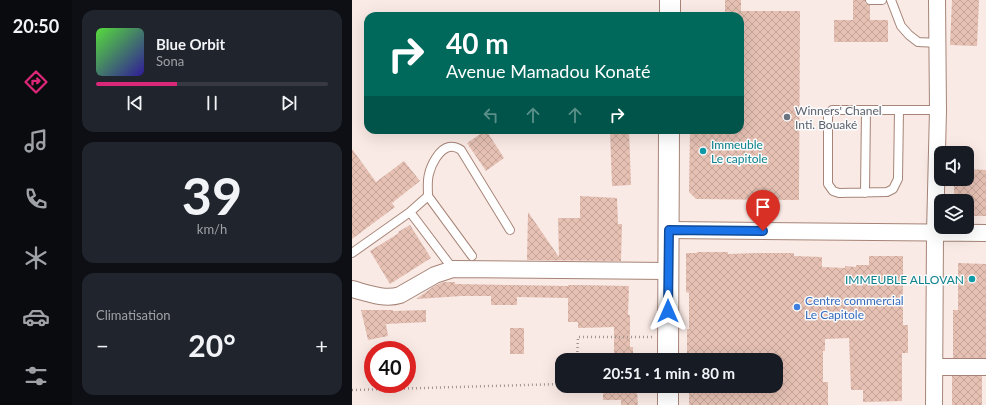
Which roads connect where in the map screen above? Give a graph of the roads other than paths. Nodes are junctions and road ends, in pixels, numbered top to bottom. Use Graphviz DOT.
graph roads {
  1 [pos="670,0"];
  2 [pos="870,0"];
  3 [pos="882,0"];
  4 [pos="891,0"];
  5 [pos="937,0"];
  6 [pos="670,12"];
  7 [pos="938,43"];
  8 [pos="866,110"];
  9 [pos="899,110"];
  10 [pos="938,110"];
  11 [pos="669,134"];
  12 [pos="865,193"];
  13 [pos="936,194"];
  14 [pos="428,196"];
  15 [pos="410,212"];
  16 [pos="510,230"];
  17 [pos="669,230"];
  18 [pos="934,233"];
  19 [pos="974,233"];
  20 [pos="986,233"];
  21 [pos="935,234"];
  22 [pos="352,253"];
  23 [pos="472,256"];
  24 [pos="453,269"];
  25 [pos="668,271"];
  26 [pos="352,289"];
  27 [pos="668,353"];
  28 [pos="935,367"];
  29 [pos="986,367"];
  30 [pos="668,393"];
  31 [pos="668,405"];
  32 [pos="934,405"];
  1 -- 6 [label="street"];
  2 -- 3 [label="lane"];
  4 -- 7 [label="lane"];
  5 -- 7 [label="street"];
  7 -- 10 [label="street"];
  8 -- 9 [label="lane"];
  8 -- 12 [label="lane"];
  8 -- 12 [label="lane"];
  9 -- 10 [label="lane"];
  9 -- 12 [label="lane"];
  10 -- 13 [label="street"];
  11 -- 17 [label="street"];
  14 -- 15 [label="lane"];
  14 -- 16 [label="lane"];
  14 -- 23 [label="lane"];
  15 -- 22 [label="lane"];
  15 -- 24 [label="lane"];
  17 -- 18 [label="street"];
  17 -- 25 [label="street"];
  19 -- 20 [label="street"];
  21 -- 28 [label="street"];
  24 -- 25 [label="street"];
  24 -- 26 [label="street"];
  25 -- 27 [label="street"];
  28 -- 29 [label="street"];
  28 -- 32 [label="street"];
  30 -- 31 [label="street"];
}
